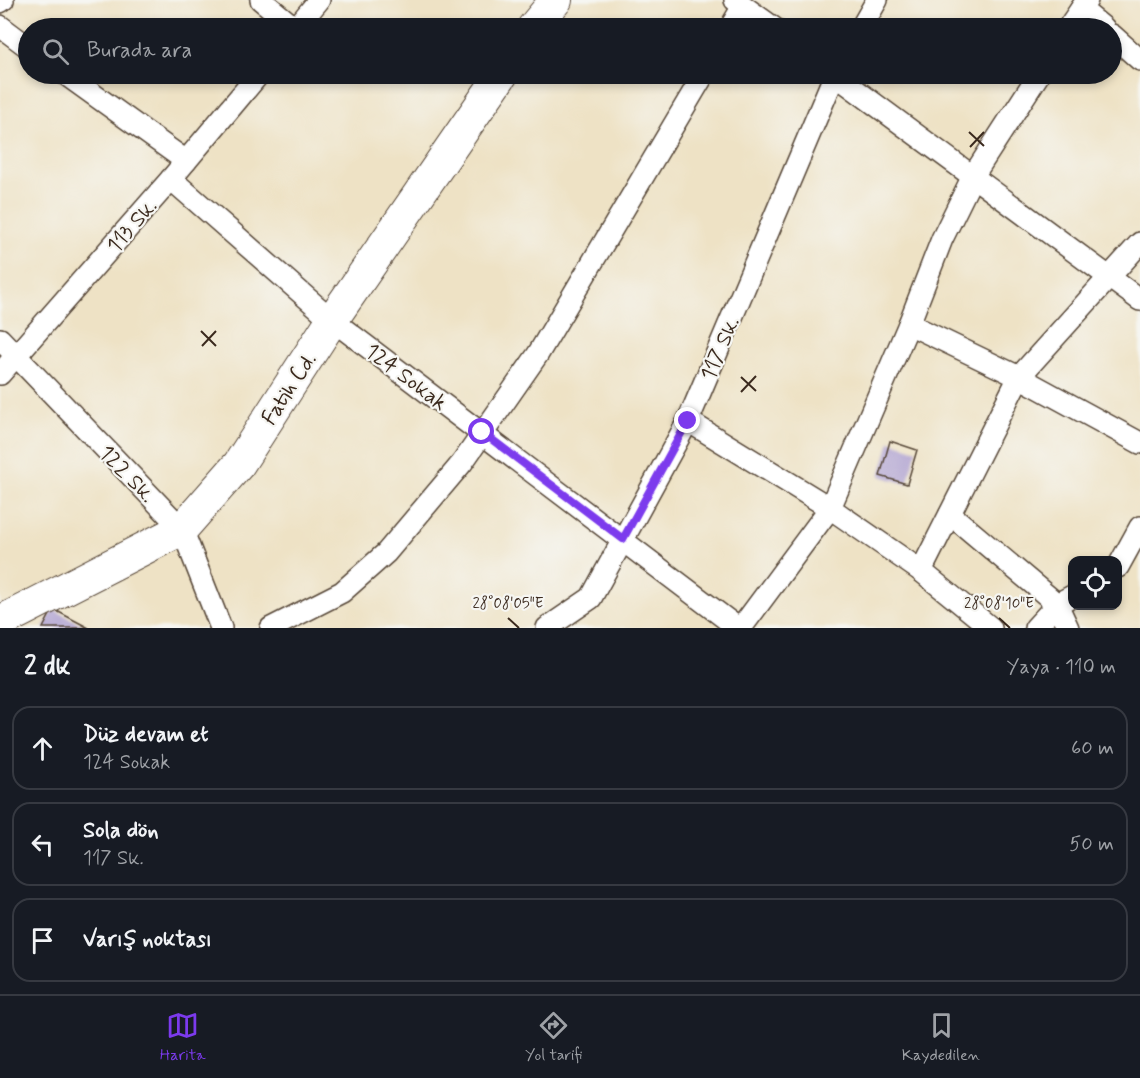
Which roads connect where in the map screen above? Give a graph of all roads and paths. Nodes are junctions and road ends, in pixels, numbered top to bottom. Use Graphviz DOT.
graph roads {
  1 [pos="261,0"];
  2 [pos="319,0"];
  3 [pos="556,0"];
  4 [pos="877,0"];
  5 [pos="739,3"];
  6 [pos="1084,4"];
  7 [pos="284,18"];
  8 [pos="304,18"];
  9 [pos="541,18"];
  10 [pos="734,18"];
  11 [pos="760,18"];
  12 [pos="867,18"];
  13 [pos="1075,18"];
  14 [pos="1096,18"];
  15 [pos="0,26"];
  16 [pos="18,40"];
  17 [pos="1122,44"];
  18 [pos="1140,60"];
  19 [pos="79,84"];
  20 [pos="251,84"];
  21 [pos="495,84"];
  22 [pos="698,84"];
  23 [pos="830,84"];
  24 [pos="848,84"];
  25 [pos="1033,84"];
  26 [pos="186,161"];
  27 [pos="973,176"];
  28 [pos="171,179"];
  29 [pos="1140,243"];
  30 [pos="1110,278"];
  31 [pos="1140,300"];
  32 [pos="332,320"];
  33 [pos="909,324"];
  34 [pos="0,339"];
  35 [pos="16,357"];
  36 [pos="0,374"];
  37 [pos="1019,377"];
  38 [pos="688,421"];
  39 [pos="482,432"];
  40 [pos="1140,442"];
  41 [pos="830,508"];
  42 [pos="950,514"];
  43 [pos="1140,527"];
  44 [pos="182,529"];
  45 [pos="623,539"];
  46 [pos="1122,560"];
  47 [pos="921,571"];
  48 [pos="591,598"];
  49 [pos="1065,600"];
  50 [pos="0,622"];
  51 [pos="221,628"];
  52 [pos="271,628"];
  53 [pos="547,628"];
  54 [pos="574,628"];
  55 [pos="739,628"];
  56 [pos="991,628"];
  57 [pos="1035,628"];
  58 [pos="1068,628"];
  1 -- 7 [label="street"];
  2 -- 8 [label="street"];
  3 -- 9 [label="street"];
  4 -- 12 [label="street"];
  5 -- 10 [label="street"];
  5 -- 11 [label="street"];
  6 -- 13 [label="street"];
  6 -- 14 [label="street"];
  15 -- 16 [label="street"];
  17 -- 18 [label="street"];
  19 -- 26 [label="street"];
  20 -- 26 [label="street, 113 Sk."];
  21 -- 32 [label="street, Fatih Cd."];
  22 -- 39 [label="street"];
  23 -- 38 [label="street, 117 Sk."];
  24 -- 27 [label="street"];
  25 -- 27 [label="street"];
  26 -- 28 [label="street, 113 Sk."];
  27 -- 30 [label="street"];
  27 -- 33 [label="street"];
  28 -- 32 [label="street, 124 Sokak"];
  28 -- 35 [label="street, 113 Sk."];
  29 -- 30 [label="street"];
  30 -- 31 [label="street"];
  30 -- 37 [label="street"];
  32 -- 39 [label="street, 124 Sokak"];
  32 -- 44 [label="street, Fatih Cd."];
  33 -- 37 [label="street"];
  33 -- 41 [label="street"];
  34 -- 35 [label="street, 122 Sk."];
  35 -- 36 [label="street, 113 Sk."];
  35 -- 44 [label="street, 122 Sk."];
  37 -- 40 [label="street"];
  37 -- 42 [label="street"];
  38 -- 41 [label="street"];
  38 -- 45 [label="street, 117 Sk."];
  39 -- 45 [label="street, 124 Sokak"];
  39 -- 52 [label="street"];
  41 -- 47 [label="street"];
  41 -- 55 [label="street"];
  42 -- 47 [label="street"];
  42 -- 49 [label="street"];
  43 -- 46 [label="street"];
  44 -- 50 [label="street, Fatih Cd."];
  44 -- 51 [label="street, 122 Sk."];
  45 -- 48 [label="street, 117 Sk."];
  45 -- 55 [label="street, 124 Sokak"];
  47 -- 56 [label="street"];
  48 -- 53 [label="street, 117 Sk."];
  48 -- 54 [label="street"];
  49 -- 57 [label="street"];
  49 -- 58 [label="street"];
}
